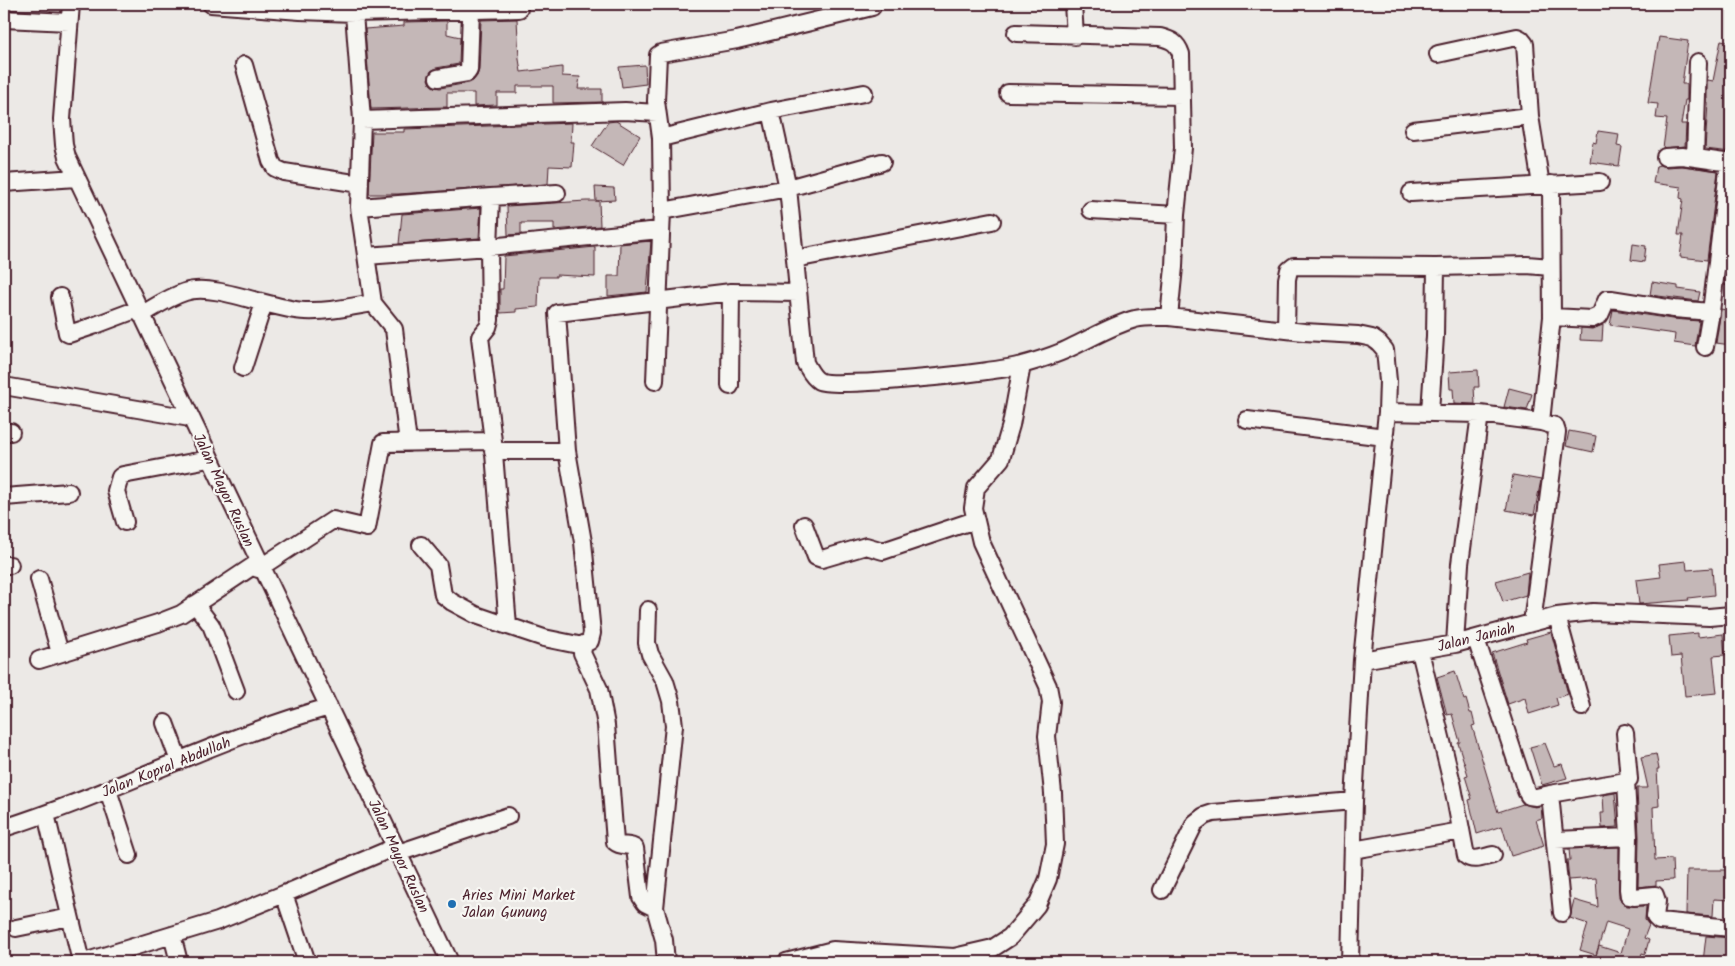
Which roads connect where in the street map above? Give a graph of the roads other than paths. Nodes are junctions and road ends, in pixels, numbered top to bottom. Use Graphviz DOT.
graph roads {
  1 [pos="70,4"];
  2 [pos="211,4"];
  3 [pos="1073,4"];
  4 [pos="317,8"];
  5 [pos="439,8"];
  6 [pos="872,8"];
  7 [pos="519,9"];
  8 [pos="471,10"];
  9 [pos="354,13"];
  10 [pos="4,20"];
  11 [pos="69,22"];
  12 [pos="1016,33"];
  13 [pos="1075,36"];
  14 [pos="1438,54"];
  15 [pos="1698,62"];
  16 [pos="244,65"];
  17 [pos="438,78"];
  18 [pos="1008,93"];
  19 [pos="864,94"];
  20 [pos="1182,96"];
  21 [pos="771,111"];
  22 [pos="657,113"];
  23 [pos="1530,116"];
  24 [pos="362,120"];
  25 [pos="1413,130"];
  26 [pos="661,138"];
  27 [pos="1665,157"];
  28 [pos="1695,158"];
  29 [pos="882,162"];
  30 [pos="1730,162"];
  31 [pos="76,178"];
  32 [pos="1600,182"];
  33 [pos="4,183"];
  34 [pos="360,184"];
  35 [pos="1546,185"];
  36 [pos="788,188"];
  37 [pos="558,193"];
  38 [pos="1411,193"];
  39 [pos="491,196"];
  40 [pos="359,207"];
  41 [pos="1092,210"];
  42 [pos="662,211"];
  43 [pos="1176,215"];
  44 [pos="992,221"];
  45 [pos="660,230"];
  46 [pos="489,247"];
  47 [pos="366,256"];
  48 [pos="795,259"];
  49 [pos="1552,266"];
  50 [pos="1436,267"];
  51 [pos="731,292"];
  52 [pos="798,293"];
  53 [pos="60,297"];
  54 [pos="659,300"];
  55 [pos="264,303"];
  56 [pos="373,303"];
  57 [pos="140,312"];
  58 [pos="1711,312"];
  59 [pos="1169,317"];
  60 [pos="1552,317"];
  61 [pos="1286,330"];
  62 [pos="1705,347"];
  63 [pos="1022,365"];
  64 [pos="243,368"];
  65 [pos="655,381"];
  66 [pos="4,386"];
  67 [pos="730,386"];
  68 [pos="1387,412"];
  69 [pos="1430,412"];
  70 [pos="1480,414"];
  71 [pos="190,418"];
  72 [pos="1247,420"];
  73 [pos="1541,422"];
  74 [pos="1385,437"];
  75 [pos="408,443"];
  76 [pos="493,446"];
  77 [pos="567,451"];
  78 [pos="209,459"];
  79 [pos="69,492"];
  80 [pos="4,497"];
  81 [pos="975,520"];
  82 [pos="125,522"];
  83 [pos="804,526"];
  84 [pos="421,544"];
  85 [pos="258,566"];
  86 [pos="39,579"];
  87 [pos="195,604"];
  88 [pos="648,610"];
  89 [pos="1731,615"];
  90 [pos="1557,616"];
  91 [pos="1532,622"];
  92 [pos="508,626"];
  93 [pos="1476,638"];
  94 [pos="1454,644"];
  95 [pos="583,646"];
  96 [pos="1420,651"];
  97 [pos="60,653"];
  98 [pos="39,660"];
  99 [pos="1362,660"];
  100 [pos="236,691"];
  101 [pos="329,707"];
  102 [pos="1582,707"];
  103 [pos="166,723"];
  104 [pos="1625,733"];
  105 [pos="179,761"];
  106 [pos="1626,781"];
  107 [pos="108,790"];
  108 [pos="1550,794"];
  109 [pos="1354,801"];
  110 [pos="46,814"];
  111 [pos="508,816"];
  112 [pos="4,828"];
  113 [pos="1461,831"];
  114 [pos="1629,837"];
  115 [pos="1555,840"];
  116 [pos="397,850"];
  117 [pos="1353,850"];
  118 [pos="129,855"];
  119 [pos="1493,855"];
  120 [pos="1162,890"];
  121 [pos="284,894"];
  122 [pos="655,908"];
  123 [pos="1562,913"];
  124 [pos="70,917"];
  125 [pos="16,928"];
  126 [pos="1731,928"];
  127 [pos="172,935"];
  128 [pos="836,956"];
  129 [pos="83,962"];
  130 [pos="179,962"];
  131 [pos="307,962"];
  132 [pos="450,962"];
  133 [pos="666,962"];
  134 [pos="786,962"];
  135 [pos="1350,962"];
  1 -- 11 [label="street, Jalan Mayor Ruslan"];
  2 -- 4 [label="street"];
  3 -- 13 [label="street"];
  4 -- 9 [label="street"];
  5 -- 8 [label="street"];
  5 -- 9 [label="street"];
  6 -- 22 [label="street"];
  7 -- 8 [label="street"];
  8 -- 17 [label="street"];
  9 -- 24 [label="street"];
  10 -- 11 [label="street"];
  11 -- 31 [label="street, Jalan Mayor Ruslan"];
  12 -- 13 [label="street"];
  13 -- 20 [label="street"];
  14 -- 23 [label="street"];
  15 -- 28 [label="street"];
  16 -- 34 [label="street"];
  18 -- 20 [label="street"];
  19 -- 21 [label="street"];
  20 -- 43 [label="street"];
  21 -- 26 [label="street"];
  21 -- 36 [label="street"];
  22 -- 24 [label="street"];
  22 -- 26 [label="street"];
  23 -- 25 [label="street"];
  23 -- 35 [label="street"];
  24 -- 34 [label="street"];
  26 -- 42 [label="street"];
  27 -- 28 [label="street"];
  28 -- 30 [label="street"];
  29 -- 36 [label="street"];
  30 -- 58 [label="street"];
  31 -- 33 [label="street"];
  31 -- 57 [label="street, Jalan Mayor Ruslan"];
  32 -- 35 [label="street"];
  34 -- 40 [label="street"];
  35 -- 38 [label="street"];
  35 -- 49 [label="street"];
  36 -- 42 [label="street"];
  36 -- 48 [label="street"];
  37 -- 39 [label="street"];
  39 -- 40 [label="street"];
  39 -- 46 [label="street"];
  40 -- 47 [label="street"];
  41 -- 43 [label="street"];
  42 -- 45 [label="street"];
  43 -- 59 [label="street"];
  44 -- 48 [label="street"];
  45 -- 46 [label="street"];
  45 -- 54 [label="street"];
  46 -- 47 [label="street"];
  46 -- 76 [label="street"];
  47 -- 56 [label="street"];
  48 -- 52 [label="street"];
  49 -- 50 [label="street"];
  49 -- 60 [label="street"];
  50 -- 61 [label="street"];
  50 -- 69 [label="street"];
  51 -- 52 [label="street"];
  51 -- 54 [label="street"];
  51 -- 67 [label="street"];
  52 -- 63 [label="street"];
  53 -- 57 [label="street"];
  54 -- 65 [label="street"];
  54 -- 77 [label="street"];
  55 -- 56 [label="street"];
  55 -- 57 [label="street"];
  55 -- 64 [label="street"];
  56 -- 75 [label="street"];
  57 -- 71 [label="street, Jalan Mayor Ruslan"];
  58 -- 60 [label="street"];
  58 -- 62 [label="street"];
  59 -- 61 [label="street"];
  59 -- 63 [label="street"];
  60 -- 73 [label="street"];
  61 -- 68 [label="street"];
  63 -- 81 [label="street"];
  66 -- 71 [label="street"];
  68 -- 69 [label="street"];
  68 -- 74 [label="street"];
  69 -- 70 [label="street"];
  70 -- 73 [label="street"];
  70 -- 94 [label="street"];
  71 -- 78 [label="street, Jalan Mayor Ruslan"];
  72 -- 74 [label="street"];
  73 -- 91 [label="street"];
  74 -- 99 [label="street"];
  75 -- 76 [label="street"];
  75 -- 85 [label="street"];
  76 -- 77 [label="street"];
  76 -- 92 [label="street"];
  77 -- 95 [label="street"];
  78 -- 82 [label="street"];
  78 -- 85 [label="street, Jalan Mayor Ruslan"];
  79 -- 80 [label="street"];
  81 -- 83 [label="street"];
  81 -- 128 [label="street"];
  84 -- 92 [label="street"];
  85 -- 87 [label="street"];
  85 -- 101 [label="street, Jalan Mayor Ruslan"];
  86 -- 97 [label="street"];
  87 -- 97 [label="street"];
  87 -- 100 [label="street"];
  88 -- 122 [label="street"];
  89 -- 90 [label="street, Jalan Janiah"];
  90 -- 91 [label="street, Jalan Janiah"];
  90 -- 102 [label="street"];
  91 -- 93 [label="street, Jalan Janiah"];
  92 -- 95 [label="street"];
  93 -- 94 [label="street, Jalan Janiah"];
  93 -- 108 [label="street"];
  94 -- 96 [label="street, Jalan Janiah"];
  95 -- 122 [label="street"];
  96 -- 99 [label="street, Jalan Janiah"];
  96 -- 113 [label="street"];
  97 -- 98 [label="street"];
  99 -- 109 [label="street"];
  101 -- 105 [label="street, Jalan Kopral Abdullah"];
  101 -- 116 [label="street, Jalan Mayor Ruslan"];
  103 -- 105 [label="street"];
  104 -- 106 [label="street"];
  105 -- 107 [label="street, Jalan Kopral Abdullah"];
  106 -- 108 [label="street"];
  106 -- 114 [label="street"];
  107 -- 110 [label="street, Jalan Kopral Abdullah"];
  107 -- 118 [label="street"];
  108 -- 115 [label="street"];
  109 -- 117 [label="street"];
  109 -- 120 [label="street"];
  110 -- 112 [label="street, Jalan Kopral Abdullah"];
  110 -- 124 [label="street"];
  111 -- 116 [label="street"];
  113 -- 117 [label="street"];
  113 -- 119 [label="street"];
  114 -- 115 [label="street"];
  114 -- 126 [label="street"];
  115 -- 123 [label="street"];
  116 -- 121 [label="street"];
  116 -- 132 [label="street, Jalan Mayor Ruslan"];
  117 -- 135 [label="street"];
  121 -- 127 [label="street"];
  121 -- 131 [label="street"];
  122 -- 133 [label="street"];
  124 -- 125 [label="street"];
  124 -- 129 [label="street"];
  127 -- 129 [label="street"];
  127 -- 130 [label="street"];
  128 -- 134 [label="street"];
}
